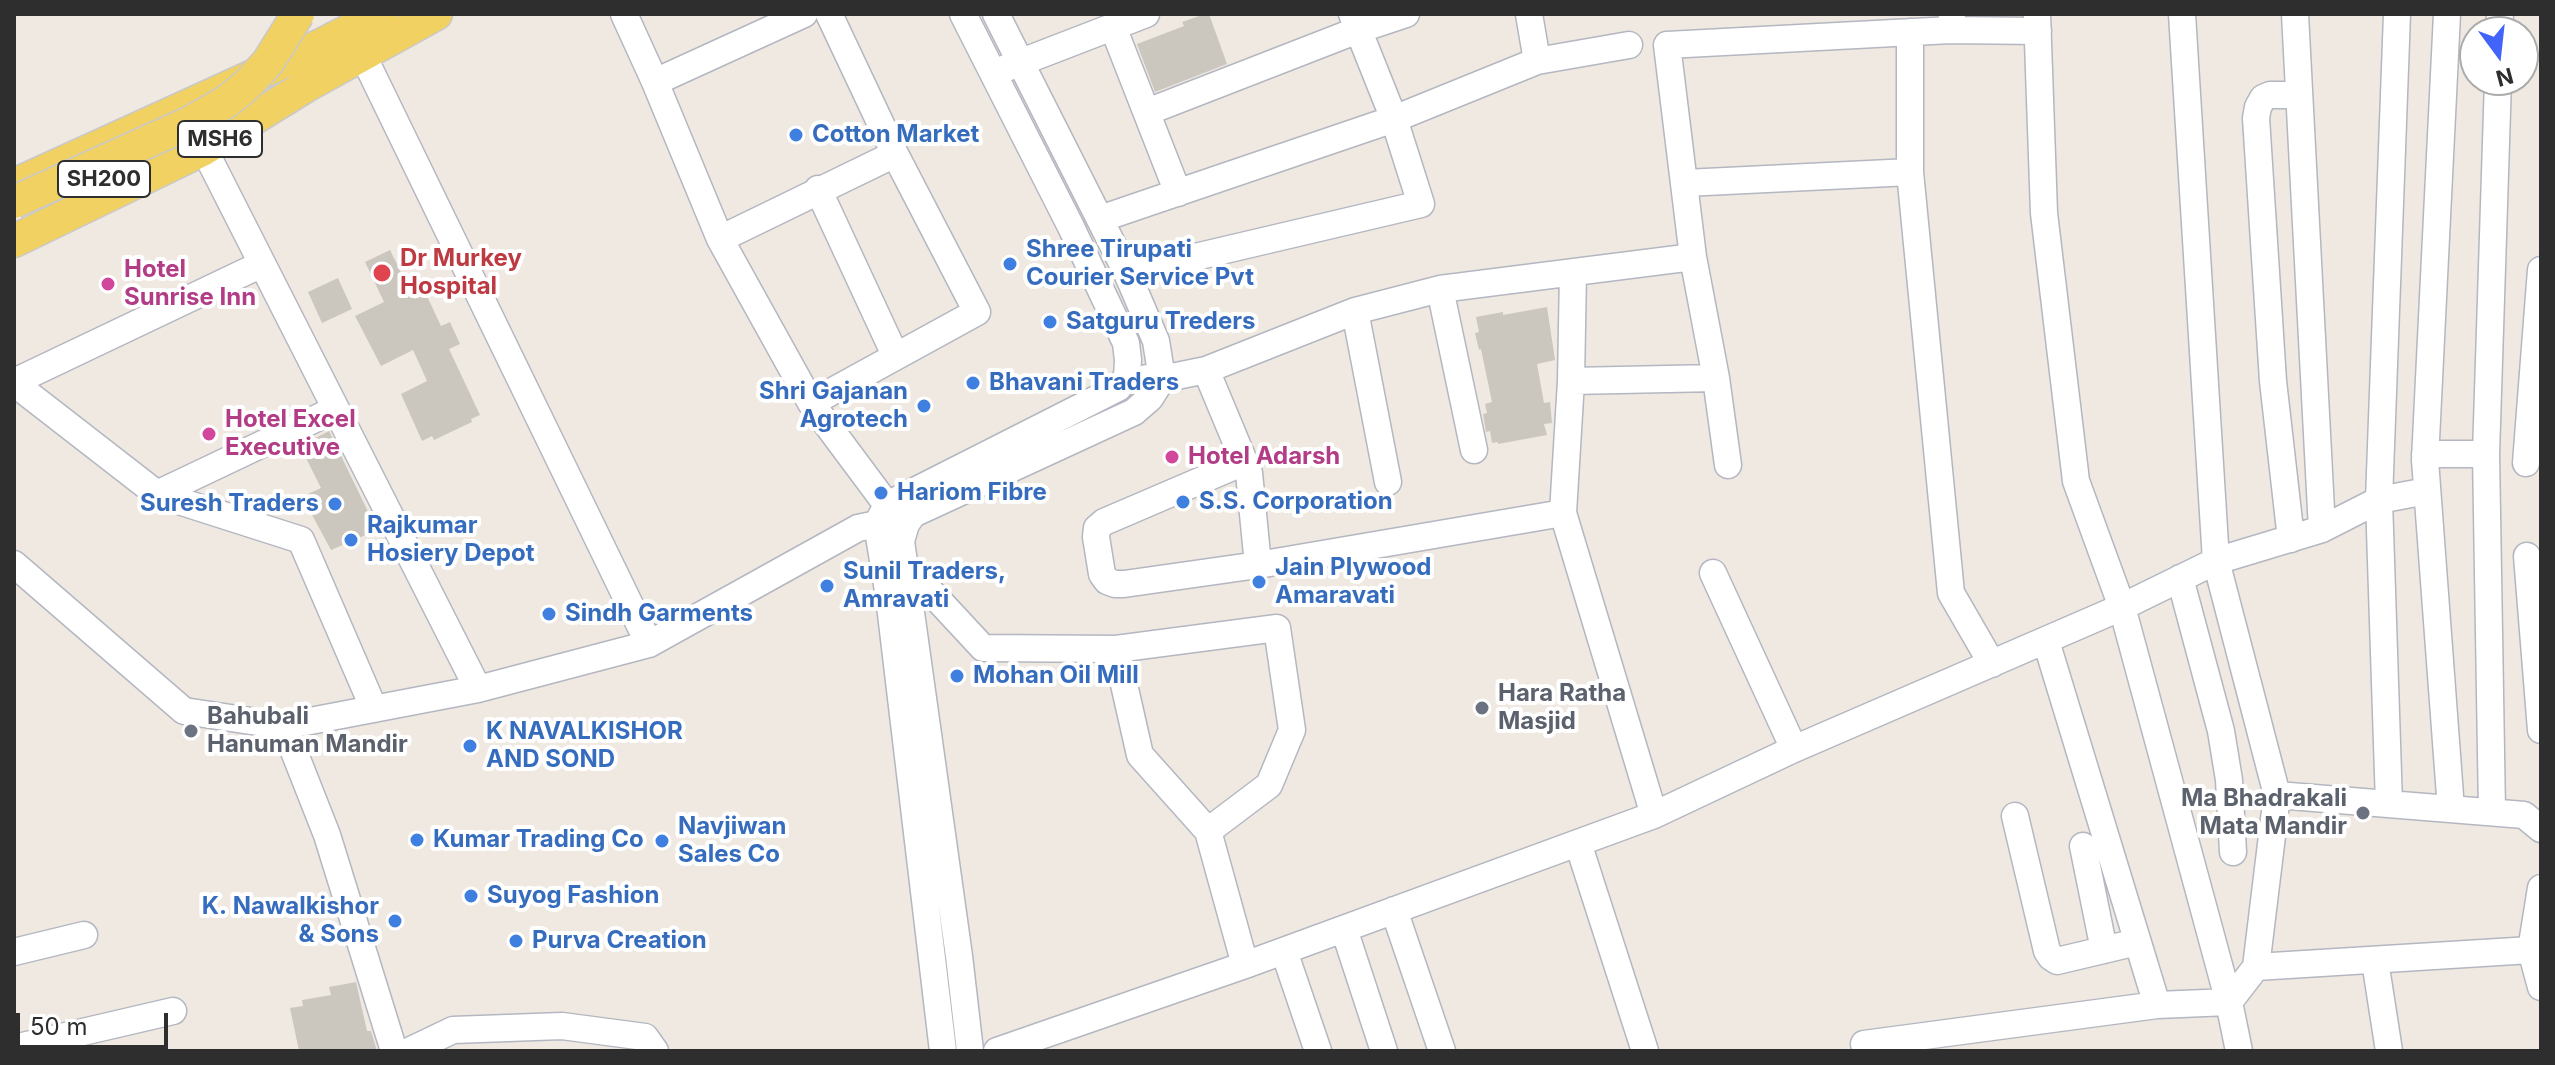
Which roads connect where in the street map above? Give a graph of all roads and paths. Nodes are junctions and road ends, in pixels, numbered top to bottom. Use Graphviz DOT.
graph roads {
  1 [pos="300,14"];
  2 [pos="381,14"];
  3 [pos="624,14"];
  4 [pos="804,14"];
  5 [pos="829,14"];
  6 [pos="963,14"];
  7 [pos="996,14"];
  8 [pos="1146,14"];
  9 [pos="1406,14"];
  10 [pos="1529,14"];
  11 [pos="2182,14"];
  12 [pos="2295,14"];
  13 [pos="2397,14"];
  14 [pos="2447,14"];
  15 [pos="427,18"];
  16 [pos="1355,22"];
  17 [pos="1952,22"];
  18 [pos="2038,23"];
  19 [pos="1113,27"];
  20 [pos="320,30"];
  21 [pos="1910,32"];
  22 [pos="350,33"];
  23 [pos="1629,45"];
  24 [pos="1537,61"];
  25 [pos="281,63"];
  26 [pos="1020,63"];
  27 [pos="992,74"];
  28 [pos="655,82"];
  29 [pos="306,86"];
  30 [pos="2299,95"];
  31 [pos="2497,96"];
  32 [pos="1147,112"];
  33 [pos="263,113"];
  34 [pos="1394,119"];
  35 [pos="199,143"];
  36 [pos="895,154"];
  37 [pos="1910,172"];
  38 [pos="1685,183"];
  39 [pos="14,185"];
  40 [pos="818,189"];
  41 [pos="1178,193"];
  42 [pos="14,202"];
  43 [pos="1100,219"];
  44 [pos="14,221"];
  45 [pos="720,239"];
  46 [pos="14,241"];
  47 [pos="1693,257"];
  48 [pos="262,264"];
  49 [pos="2541,270"];
  50 [pos="1573,272"];
  51 [pos="1127,273"];
  52 [pos="1440,289"];
  53 [pos="1355,311"];
  54 [pos="895,355"];
  55 [pos="1206,370"];
  56 [pos="1127,377"];
  57 [pos="1716,378"];
  58 [pos="1162,379"];
  59 [pos="1571,381"];
  60 [pos="14,382"];
  61 [pos="2535,401"];
  62 [pos="811,403"];
  63 [pos="336,409"];
  64 [pos="2487,418"];
  65 [pos="1474,450"];
  66 [pos="2425,454"];
  67 [pos="2486,454"];
  68 [pos="1244,462"];
  69 [pos="2526,463"];
  70 [pos="1728,465"];
  71 [pos="1388,482"];
  72 [pos="2427,491"];
  73 [pos="157,494"];
  74 [pos="2379,500"];
  75 [pos="1563,513"];
  76 [pos="882,515"];
  77 [pos="2322,529"];
  78 [pos="2291,539"];
  79 [pos="898,545"];
  80 [pos="2527,556"];
  81 [pos="2216,561"];
  82 [pos="14,564"];
  83 [pos="1258,565"];
  84 [pos="1713,573"];
  85 [pos="2180,578"];
  86 [pos="2122,607"];
  87 [pos="2046,641"];
  88 [pos="649,644"];
  89 [pos="1116,649"];
  90 [pos="1992,664"];
  91 [pos="478,689"];
  92 [pos="374,709"];
  93 [pos="284,726"];
  94 [pos="2541,730"];
  95 [pos="1794,749"];
  96 [pos="2277,795"];
  97 [pos="2389,804"];
  98 [pos="2451,809"];
  99 [pos="2492,812"];
  100 [pos="1654,815"];
  101 [pos="2015,816"];
  102 [pos="2541,829"];
  103 [pos="1208,831"];
  104 [pos="1578,843"];
  105 [pos="2083,846"];
  106 [pos="2233,852"];
  107 [pos="2541,888"];
  108 [pos="1394,910"];
  109 [pos="1344,929"];
  110 [pos="84,935"];
  111 [pos="2137,942"];
  112 [pos="2104,950"];
  113 [pos="2531,950"];
  114 [pos="1284,951"];
  115 [pos="14,952"];
  116 [pos="2375,961"];
  117 [pos="1245,965"];
  118 [pos="2256,967"];
  119 [pos="2541,987"];
  120 [pos="2229,1002"];
  121 [pos="2157,1005"];
  122 [pos="173,1011"];
  123 [pos="14,1048"];
  124 [pos="394,1051"];
  125 [pos="409,1051"];
  126 [pos="655,1051"];
  127 [pos="943,1051"];
  128 [pos="970,1051"];
  129 [pos="997,1051"];
  130 [pos="1318,1051"];
  131 [pos="1384,1051"];
  132 [pos="1442,1051"];
  133 [pos="1645,1051"];
  134 [pos="1866,1051"];
  135 [pos="2239,1051"];
  136 [pos="2389,1051"];
  1 -- 25 [label="street"];
  1 -- 42 [label="main road, SH200, bridge"];
  2 -- 22 [label="main road, MSH6"];
  3 -- 28 [label="street"];
  4 -- 28 [label="street"];
  5 -- 36 [label="street"];
  6 -- 27 [label="street"];
  7 -- 26 [label="street"];
  8 -- 19 [label="street"];
  9 -- 16 [label="street"];
  10 -- 24 [label="street"];
  11 -- 81 [label="street"];
  12 -- 30 [label="street"];
  13 -- 74 [label="street"];
  14 -- 66 [label="street"];
  15 -- 22 [label="main road, MSH6"];
  16 -- 32 [label="street"];
  16 -- 34 [label="street"];
  17 -- 18 [label="street"];
  17 -- 21 [label="street"];
  18 -- 86 [label="street"];
  19 -- 26 [label="street"];
  19 -- 32 [label="street"];
  20 -- 22 [label="main road, MSH6"];
  20 -- 25 [label="main road, MSH6"];
  20 -- 29 [label="street"];
  20 -- 35 [label="main road, MSH6"];
  21 -- 37 [label="street"];
  21 -- 38 [label="street"];
  22 -- 29 [label="main road, MSH6"];
  22 -- 88 [label="street"];
  23 -- 24 [label="street"];
  24 -- 34 [label="street"];
  25 -- 33 [label="street"];
  25 -- 39 [label="main road, MSH6"];
  26 -- 27 [label="street"];
  26 -- 43 [label="street"];
  27 -- 56 [label="street"];
  28 -- 45 [label="street"];
  29 -- 33 [label="main road, MSH6"];
  30 -- 77 [label="street"];
  30 -- 78 [label="street"];
  31 -- 64 [label="street"];
  32 -- 41 [label="street"];
  33 -- 35 [label="main road, MSH6"];
  34 -- 41 [label="street"];
  34 -- 51 [label="street"];
  35 -- 44 [label="main road, SH200"];
  35 -- 46 [label="main road, MSH6"];
  35 -- 48 [label="street"];
  36 -- 40 [label="street"];
  36 -- 54 [label="street"];
  37 -- 38 [label="street"];
  37 -- 90 [label="street"];
  38 -- 47 [label="street"];
  40 -- 45 [label="street"];
  40 -- 54 [label="street"];
  41 -- 43 [label="street"];
  43 -- 51 [label="street"];
  45 -- 62 [label="street"];
  47 -- 50 [label="street"];
  47 -- 57 [label="street"];
  48 -- 60 [label="street"];
  48 -- 63 [label="street"];
  49 -- 61 [label="street"];
  50 -- 52 [label="street"];
  50 -- 59 [label="street"];
  51 -- 58 [label="street"];
  52 -- 53 [label="street"];
  52 -- 65 [label="street"];
  53 -- 55 [label="street"];
  53 -- 71 [label="street"];
  54 -- 62 [label="street"];
  55 -- 58 [label="street"];
  55 -- 68 [label="street"];
  56 -- 58 [label="street"];
  56 -- 76 [label="street"];
  57 -- 59 [label="street"];
  57 -- 70 [label="street"];
  58 -- 79 [label="street"];
  59 -- 75 [label="street"];
  60 -- 73 [label="street"];
  61 -- 64 [label="street"];
  61 -- 69 [label="street"];
  62 -- 76 [label="street"];
  63 -- 73 [label="street"];
  63 -- 91 [label="street"];
  64 -- 67 [label="street"];
  66 -- 67 [label="street"];
  66 -- 72 [label="street"];
  67 -- 99 [label="street"];
  68 -- 83 [label="street"];
  68 -- 83 [label="street"];
  72 -- 74 [label="street"];
  72 -- 98 [label="street"];
  73 -- 92 [label="street"];
  74 -- 77 [label="street"];
  74 -- 97 [label="street"];
  75 -- 83 [label="street"];
  75 -- 100 [label="street"];
  76 -- 79 [label="street"];
  76 -- 79 [label="street"];
  76 -- 88 [label="street"];
  77 -- 78 [label="street"];
  78 -- 81 [label="street"];
  79 -- 89 [label="street"];
  79 -- 127 [label="street"];
  79 -- 128 [label="street"];
  80 -- 94 [label="street"];
  81 -- 85 [label="street"];
  81 -- 96 [label="street"];
  82 -- 93 [label="street"];
  84 -- 95 [label="street"];
  85 -- 86 [label="street"];
  85 -- 106 [label="street"];
  86 -- 87 [label="street"];
  86 -- 120 [label="street"];
  87 -- 90 [label="street"];
  87 -- 111 [label="street"];
  88 -- 91 [label="street"];
  89 -- 103 [label="street"];
  89 -- 103 [label="street"];
  90 -- 95 [label="street"];
  91 -- 92 [label="street"];
  92 -- 93 [label="street"];
  93 -- 124 [label="street"];
  95 -- 100 [label="street"];
  96 -- 97 [label="street"];
  96 -- 118 [label="street"];
  97 -- 98 [label="street"];
  98 -- 99 [label="street"];
  99 -- 102 [label="street"];
  100 -- 104 [label="street"];
  101 -- 112 [label="street"];
  103 -- 117 [label="street"];
  104 -- 108 [label="street"];
  104 -- 133 [label="street"];
  105 -- 112 [label="street"];
  107 -- 113 [label="street"];
  108 -- 109 [label="street"];
  108 -- 132 [label="street"];
  109 -- 114 [label="street"];
  109 -- 131 [label="street"];
  110 -- 115 [label="street"];
  111 -- 112 [label="street"];
  111 -- 121 [label="street"];
  113 -- 116 [label="street"];
  113 -- 119 [label="street"];
  114 -- 117 [label="street"];
  114 -- 130 [label="street"];
  116 -- 118 [label="street"];
  116 -- 136 [label="street"];
  117 -- 129 [label="street"];
  118 -- 120 [label="street"];
  120 -- 121 [label="street"];
  120 -- 135 [label="street"];
  121 -- 134 [label="street"];
  122 -- 123 [label="street"];
  125 -- 126 [label="street"];
}
